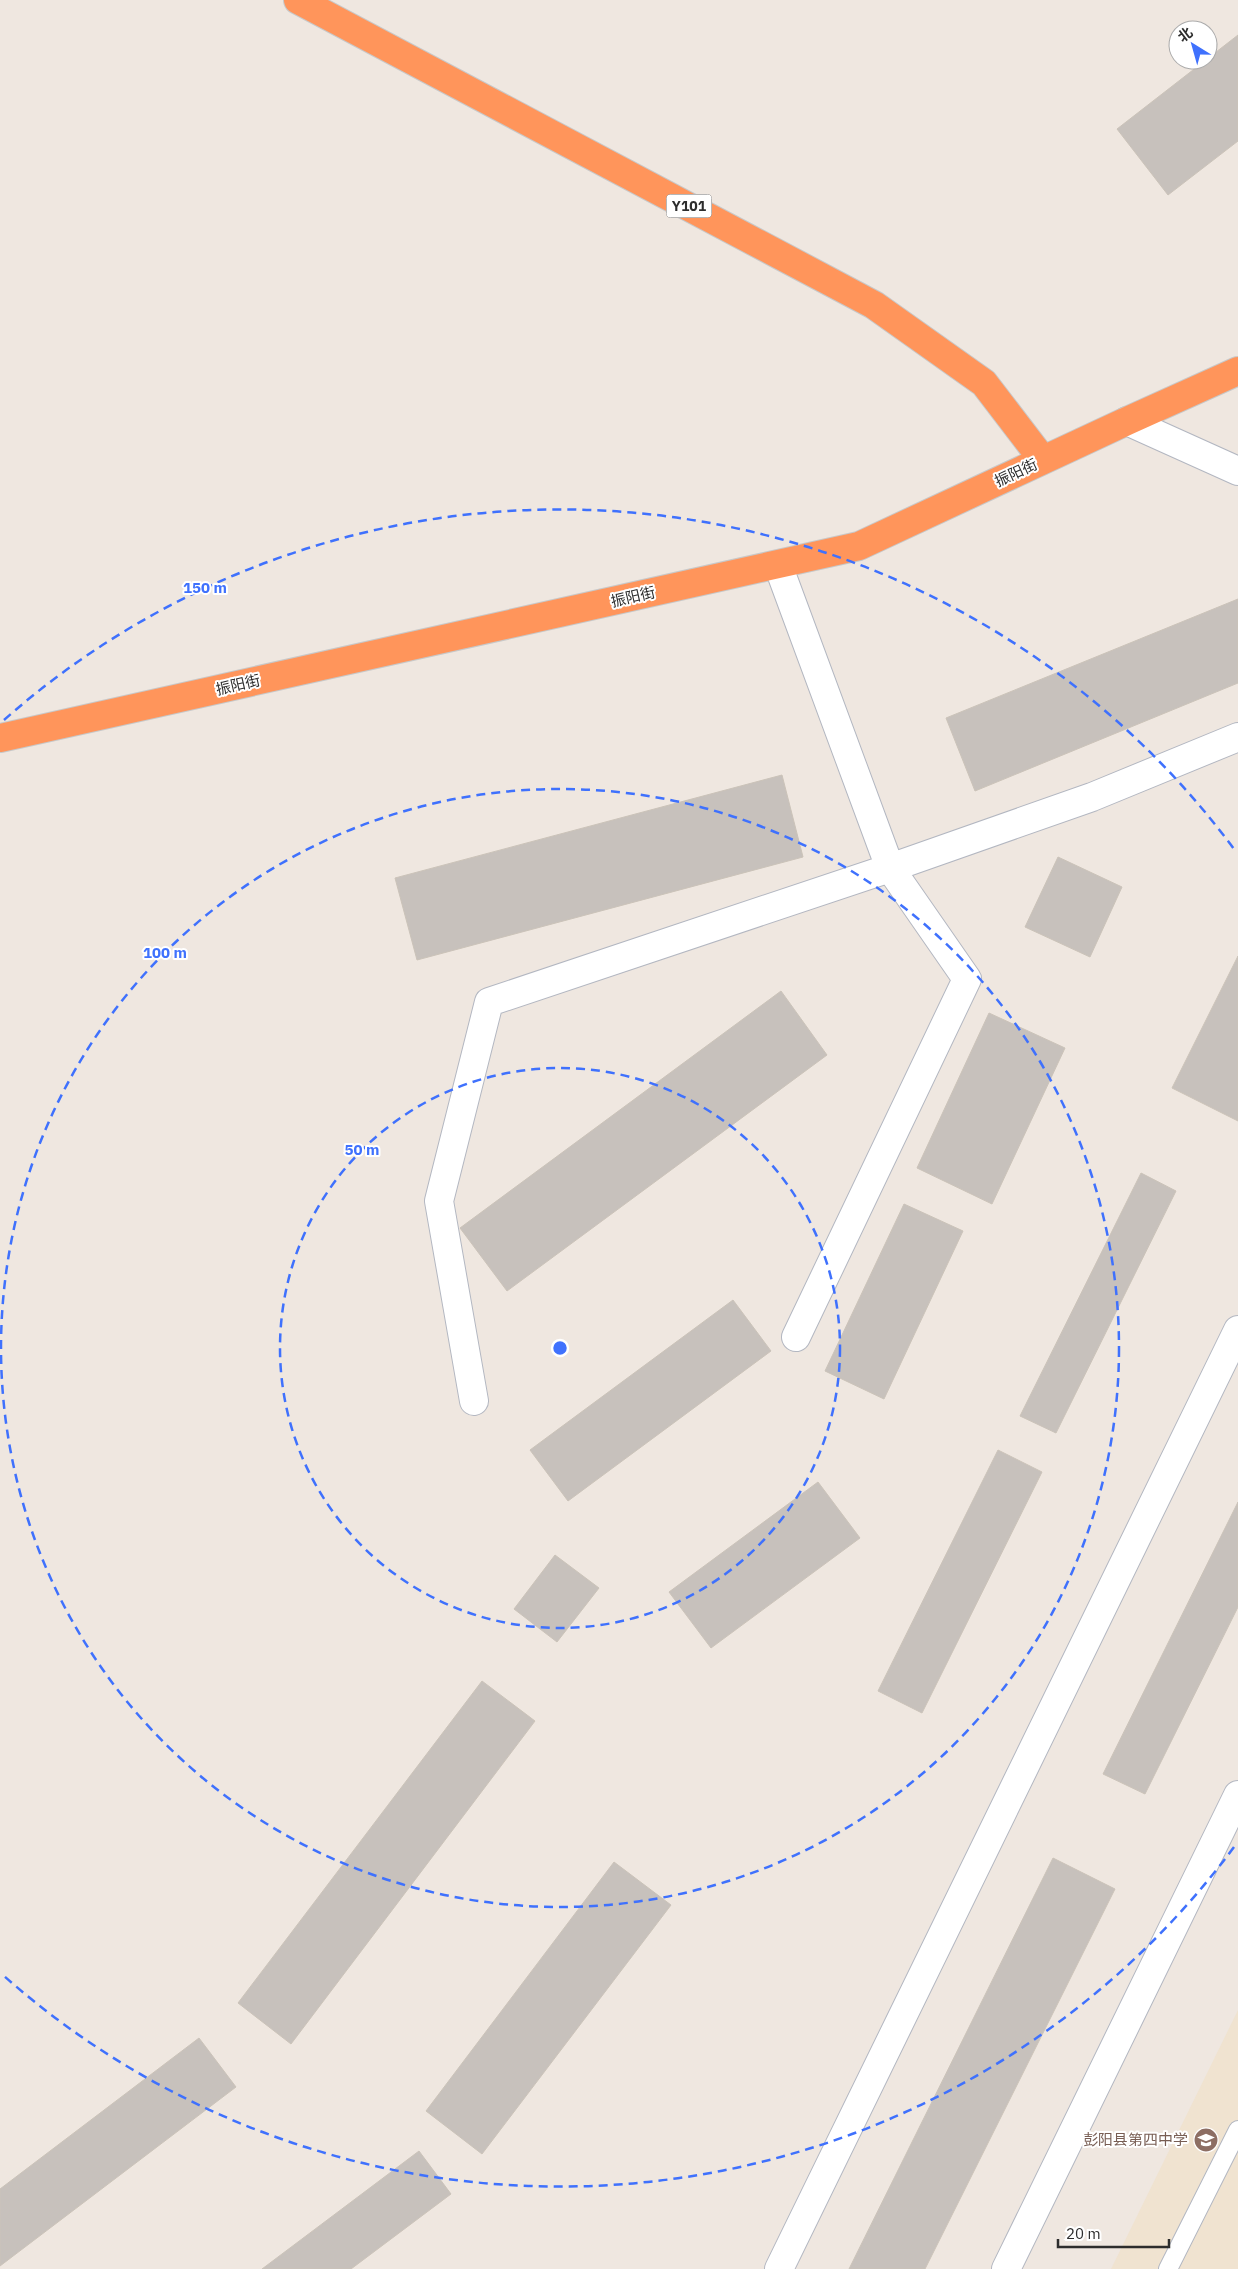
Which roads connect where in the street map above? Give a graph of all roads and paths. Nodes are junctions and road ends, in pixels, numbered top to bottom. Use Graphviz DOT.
graph roads {
  1 [pos="298,0"];
  2 [pos="1238,371"];
  3 [pos="1127,420"];
  4 [pos="1044,460"];
  5 [pos="1238,471"];
  6 [pos="778,564"];
  7 [pos="1238,737"];
  8 [pos="0,738"];
  9 [pos="890,868"];
  10 [pos="1238,1330"];
  11 [pos="796,1337"];
  12 [pos="474,1401"];
  13 [pos="1238,1795"];
  14 [pos="1238,2130"];
  15 [pos="779,2269"];
  16 [pos="1006,2269"];
  17 [pos="1168,2269"];
  1 -- 4 [label="highway, Y101"];
  2 -- 3 [label="highway, 振阳街"];
  3 -- 4 [label="highway, 振阳街"];
  3 -- 5 [label="street"];
  4 -- 6 [label="highway, 振阳街"];
  6 -- 8 [label="highway, 振阳街"];
  6 -- 9 [label="street"];
  7 -- 9 [label="street"];
  9 -- 11 [label="street"];
  9 -- 12 [label="street"];
  10 -- 15 [label="street"];
  13 -- 16 [label="street"];
  14 -- 17 [label="lane"];
}
